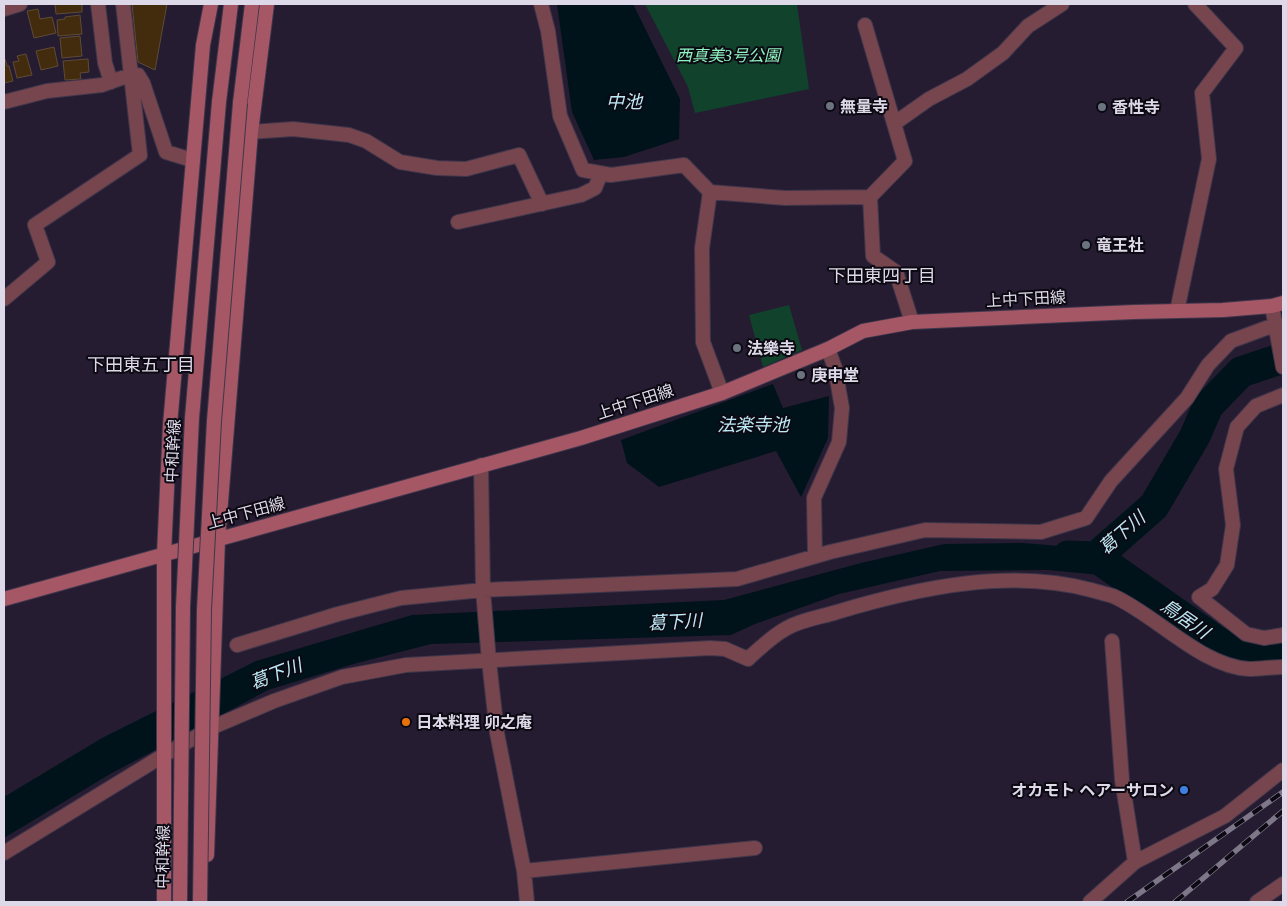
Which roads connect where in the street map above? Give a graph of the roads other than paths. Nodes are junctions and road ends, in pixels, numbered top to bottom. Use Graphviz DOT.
graph roads {
  1 [pos="20,4"];
  2 [pos="98,4"];
  3 [pos="123,4"];
  4 [pos="210,4"];
  5 [pos="231,4"];
  6 [pos="252,4"];
  7 [pos="267,4"];
  8 [pos="542,4"];
  9 [pos="1062,4"];
  10 [pos="1195,4"];
  11 [pos="4,9"];
  12 [pos="865,25"];
  13 [pos="130,76"];
  14 [pos="111,82"];
  15 [pos="4,102"];
  16 [pos="894,123"];
  17 [pos="251,132"];
  18 [pos="192,160"];
  19 [pos="601,173"];
  20 [pos="710,192"];
  21 [pos="870,197"];
  22 [pos="542,204"];
  23 [pos="458,222"];
  24 [pos="4,299"];
  25 [pos="1278,304"];
  26 [pos="1177,311"];
  27 [pos="912,322"];
  28 [pos="1277,324"];
  29 [pos="828,349"];
  30 [pos="1283,366"];
  31 [pos="722,393"];
  32 [pos="1283,396"];
  33 [pos="481,465"];
  34 [pos="218,539"];
  35 [pos="164,554"];
  36 [pos="815,556"];
  37 [pos="483,590"];
  38 [pos="4,599"];
  39 [pos="1283,635"];
  40 [pos="1112,641"];
  41 [pos="237,644"];
  42 [pos="489,661"];
  43 [pos="1283,666"];
  44 [pos="213,727"];
  45 [pos="164,755"];
  46 [pos="1283,770"];
  47 [pos="755,848"];
  48 [pos="4,853"];
  49 [pos="1135,862"];
  50 [pos="524,871"];
  51 [pos="1283,884"];
  52 [pos="164,902"];
  53 [pos="180,902"];
  54 [pos="200,902"];
  55 [pos="205,902"];
  56 [pos="527,902"];
  57 [pos="1090,902"];
  58 [pos="1257,902"];
  1 -- 11 [label="street"];
  2 -- 14 [label="street"];
  3 -- 13 [label="street"];
  4 -- 18 [label="main road"];
  5 -- 53 [label="main road, 中和幹線, bridge"];
  6 -- 54 [label="main road, bridge"];
  7 -- 17 [label="main road"];
  8 -- 19 [label="street"];
  9 -- 16 [label="street"];
  10 -- 26 [label="street"];
  12 -- 16 [label="street"];
  13 -- 14 [label="street"];
  13 -- 18 [label="street"];
  13 -- 24 [label="street"];
  14 -- 15 [label="street"];
  16 -- 21 [label="street"];
  17 -- 22 [label="street"];
  17 -- 34 [label="main road"];
  18 -- 35 [label="main road"];
  19 -- 20 [label="street"];
  19 -- 22 [label="street"];
  20 -- 21 [label="street"];
  20 -- 31 [label="street"];
  21 -- 27 [label="street"];
  22 -- 23 [label="street"];
  25 -- 26 [label="main road, 上中下田線"];
  25 -- 28 [label="street"];
  26 -- 27 [label="main road, 上中下田線"];
  27 -- 29 [label="main road, 上中下田線"];
  28 -- 30 [label="street"];
  28 -- 36 [label="street"];
  29 -- 31 [label="main road, 上中下田線"];
  29 -- 36 [label="street"];
  31 -- 33 [label="main road, 上中下田線"];
  32 -- 39 [label="street"];
  33 -- 34 [label="main road, 上中下田線"];
  33 -- 37 [label="street"];
  34 -- 35 [label="main road, 上中下田線"];
  34 -- 44 [label="main road"];
  35 -- 38 [label="main road, 上中下田線"];
  35 -- 45 [label="main road"];
  36 -- 37 [label="street"];
  37 -- 41 [label="street"];
  37 -- 42 [label="street"];
  40 -- 49 [label="street"];
  42 -- 43 [label="street"];
  42 -- 44 [label="street"];
  42 -- 50 [label="street"];
  44 -- 45 [label="street"];
  44 -- 55 [label="main road"];
  45 -- 48 [label="street"];
  45 -- 52 [label="main road"];
  46 -- 49 [label="street"];
  47 -- 50 [label="street"];
  49 -- 57 [label="street"];
  50 -- 56 [label="street"];
  51 -- 58 [label="street"];
}
